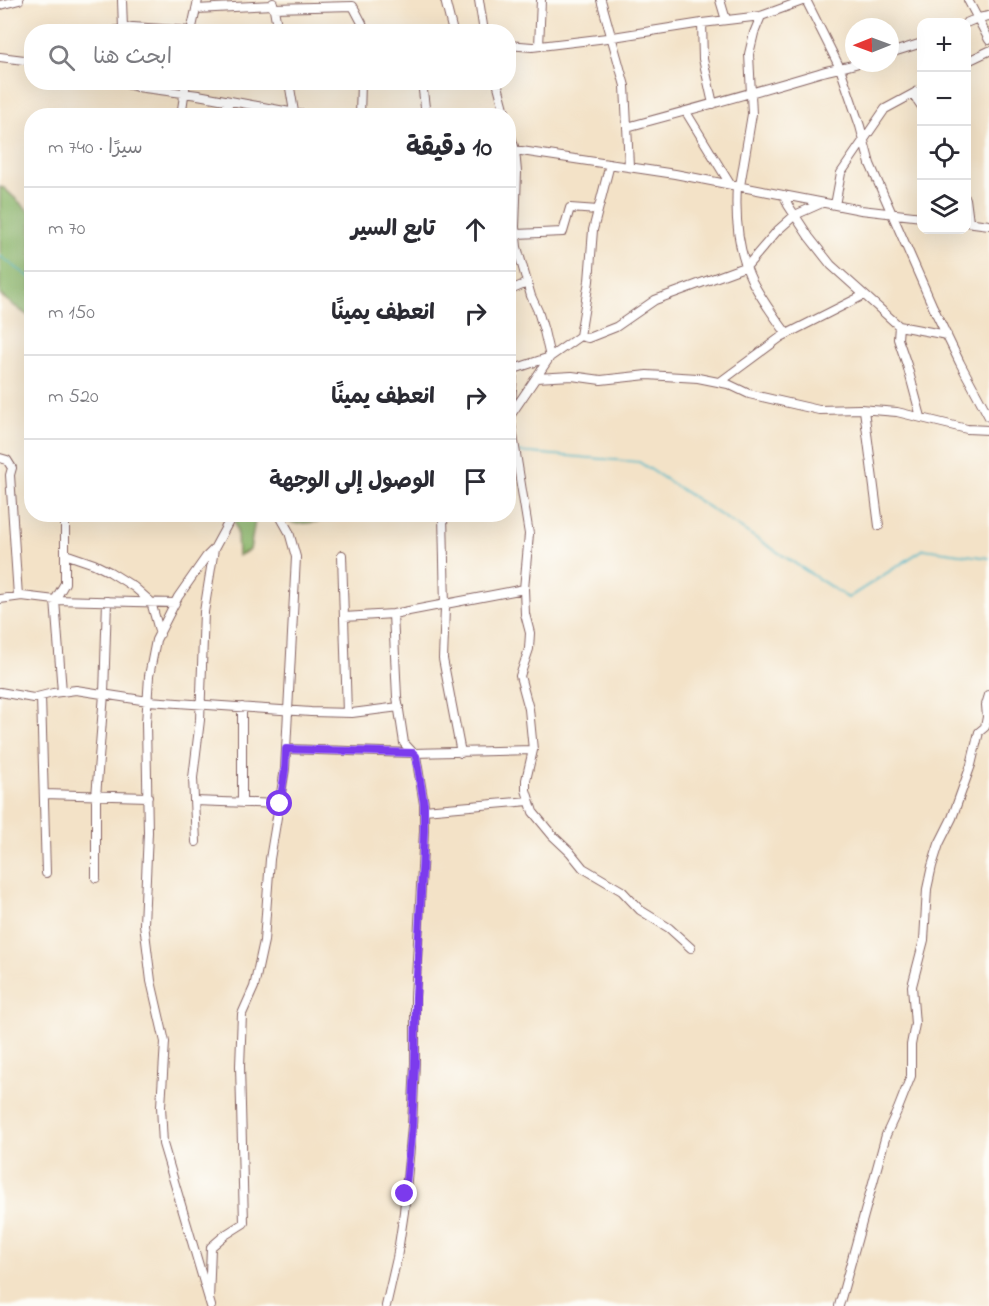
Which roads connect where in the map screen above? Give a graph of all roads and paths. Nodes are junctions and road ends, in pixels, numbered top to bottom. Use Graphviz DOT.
graph roads {
  1 [pos="19,0"];
  2 [pos="122,0"];
  3 [pos="445,0"];
  4 [pos="478,0"];
  5 [pos="541,0"];
  6 [pos="602,0"];
  7 [pos="720,0"];
  8 [pos="804,0"];
  9 [pos="968,0"];
  10 [pos="273,4"];
  11 [pos="0,5"];
  12 [pos="197,5"];
  13 [pos="761,16"];
  14 [pos="989,16"];
  15 [pos="978,18"];
  16 [pos="726,20"];
  17 [pos="971,21"];
  18 [pos="702,23"];
  19 [pos="123,24"];
  20 [pos="193,24"];
  21 [pos="277,24"];
  22 [pos="362,24"];
  23 [pos="451,24"];
  24 [pos="482,24"];
  25 [pos="612,37"];
  26 [pos="989,40"];
  27 [pos="917,44"];
  28 [pos="516,46"];
  29 [pos="539,46"];
  30 [pos="899,50"];
  31 [pos="989,51"];
  32 [pos="0,57"];
  33 [pos="24,59"];
  34 [pos="971,60"];
  35 [pos="845,67"];
  36 [pos="840,68"];
  37 [pos="160,90"];
  38 [pos="185,90"];
  39 [pos="290,90"];
  40 [pos="361,90"];
  41 [pos="423,90"];
  42 [pos="499,90"];
  43 [pos="917,92"];
  44 [pos="184,93"];
  45 [pos="751,94"];
  46 [pos="913,94"];
  47 [pos="917,100"];
  48 [pos="227,101"];
  49 [pos="713,104"];
  50 [pos="181,108"];
  51 [pos="227,108"];
  52 [pos="248,108"];
  53 [pos="294,108"];
  54 [pos="360,108"];
  55 [pos="425,108"];
  56 [pos="504,108"];
  57 [pos="686,112"];
  58 [pos="627,127"];
  59 [pos="864,141"];
  60 [pos="516,151"];
  61 [pos="610,164"];
  62 [pos="629,166"];
  63 [pos="736,185"];
  64 [pos="784,195"];
  65 [pos="823,202"];
  66 [pos="835,205"];
  67 [pos="598,210"];
  68 [pos="893,213"];
  69 [pos="795,215"];
  70 [pos="917,216"];
  71 [pos="971,222"];
  72 [pos="989,225"];
  73 [pos="516,234"];
  74 [pos="747,266"];
  75 [pos="527,283"];
  76 [pos="516,288"];
  77 [pos="864,294"];
  78 [pos="899,326"];
  79 [pos="787,334"];
  80 [pos="946,335"];
  81 [pos="580,336"];
  82 [pos="550,357"];
  83 [pos="516,365"];
  84 [pos="536,378"];
  85 [pos="720,382"];
  86 [pos="516,408"];
  87 [pos="864,410"];
  88 [pos="921,417"];
  89 [pos="989,417"];
  90 [pos="989,430"];
  91 [pos="0,458"];
  92 [pos="516,459"];
  93 [pos="65,522"];
  94 [pos="229,522"];
  95 [pos="283,522"];
  96 [pos="443,522"];
  97 [pos="879,526"];
  98 [pos="214,549"];
  99 [pos="65,554"];
  100 [pos="342,555"];
  101 [pos="524,589"];
  102 [pos="18,596"];
  103 [pos="0,599"];
  104 [pos="55,600"];
  105 [pos="107,601"];
  106 [pos="152,602"];
  107 [pos="175,603"];
  108 [pos="445,604"];
  109 [pos="393,614"];
  110 [pos="344,618"];
  111 [pos="160,634"];
  112 [pos="0,692"];
  113 [pos="62,692"];
  114 [pos="104,694"];
  115 [pos="989,695"];
  116 [pos="41,696"];
  117 [pos="148,701"];
  118 [pos="201,705"];
  119 [pos="242,707"];
  120 [pos="399,707"];
  121 [pos="289,710"];
  122 [pos="347,713"];
  123 [pos="286,749"];
  124 [pos="533,750"];
  125 [pos="413,753"];
  126 [pos="461,753"];
  127 [pos="44,794"];
  128 [pos="97,796"];
  129 [pos="148,797"];
  130 [pos="194,801"];
  131 [pos="530,801"];
  132 [pos="242,803"];
  133 [pos="280,804"];
  134 [pos="424,810"];
  135 [pos="196,842"];
  136 [pos="46,873"];
  137 [pos="96,879"];
  138 [pos="691,948"];
  139 [pos="210,1303"];
  140 [pos="386,1306"];
  141 [pos="839,1306"];
  1 -- 11 [label="street"];
  2 -- 19 [label="street"];
  3 -- 23 [label="street"];
  4 -- 24 [label="street"];
  5 -- 29 [label="street"];
  6 -- 25 [label="street"];
  7 -- 16 [label="street"];
  8 -- 13 [label="street"];
  8 -- 36 [label="street"];
  9 -- 15 [label="street"];
  10 -- 12 [label="street"];
  10 -- 21 [label="street"];
  10 -- 22 [label="street"];
  12 -- 20 [label="street"];
  13 -- 16 [label="street"];
  13 -- 45 [label="street"];
  14 -- 15 [label="street"];
  15 -- 17 [label="street"];
  15 -- 26 [label="street"];
  16 -- 18 [label="street"];
  18 -- 25 [label="street"];
  18 -- 49 [label="street"];
  25 -- 29 [label="street"];
  25 -- 58 [label="street"];
  27 -- 30 [label="street"];
  28 -- 29 [label="street"];
  31 -- 34 [label="street"];
  32 -- 33 [label="street"];
  35 -- 36 [label="street"];
  36 -- 45 [label="street"];
  36 -- 59 [label="street"];
  37 -- 44 [label="street"];
  38 -- 44 [label="street"];
  39 -- 53 [label="street"];
  40 -- 54 [label="street"];
  41 -- 55 [label="street"];
  42 -- 56 [label="street"];
  43 -- 46 [label="street"];
  44 -- 48 [label="street"];
  44 -- 50 [label="street"];
  45 -- 49 [label="street"];
  45 -- 63 [label="street"];
  46 -- 47 [label="street"];
  46 -- 59 [label="street"];
  48 -- 51 [label="street"];
  48 -- 52 [label="street"];
  49 -- 57 [label="street"];
  57 -- 58 [label="street"];
  57 -- 63 [label="street"];
  58 -- 62 [label="street"];
  59 -- 66 [label="street"];
  59 -- 68 [label="street"];
  60 -- 61 [label="street"];
  61 -- 62 [label="street"];
  61 -- 67 [label="street"];
  62 -- 63 [label="street"];
  63 -- 64 [label="street"];
  63 -- 74 [label="street"];
  64 -- 65 [label="street"];
  64 -- 69 [label="street"];
  65 -- 66 [label="street"];
  65 -- 69 [label="street"];
  66 -- 68 [label="street"];
  67 -- 73 [label="street"];
  67 -- 81 [label="street"];
  68 -- 70 [label="street"];
  68 -- 80 [label="street"];
  69 -- 74 [label="street"];
  69 -- 77 [label="street"];
  71 -- 72 [label="street"];
  73 -- 75 [label="street"];
  74 -- 79 [label="street"];
  74 -- 81 [label="street"];
  75 -- 76 [label="street"];
  75 -- 82 [label="street"];
  77 -- 78 [label="street"];
  77 -- 79 [label="street"];
  78 -- 80 [label="street"];
  78 -- 88 [label="street"];
  79 -- 85 [label="street"];
  80 -- 89 [label="street"];
  81 -- 82 [label="street"];
  82 -- 83 [label="street"];
  82 -- 84 [label="street"];
  84 -- 85 [label="street"];
  84 -- 86 [label="street"];
  85 -- 87 [label="street"];
  87 -- 88 [label="street"];
  87 -- 97 [label="street"];
  88 -- 90 [label="street"];
  91 -- 102 [label="street"];
  92 -- 101 [label="street"];
  93 -- 99 [label="street"];
  94 -- 98 [label="street"];
  95 -- 121 [label="street"];
  96 -- 108 [label="street"];
  98 -- 107 [label="street"];
  98 -- 118 [label="street"];
  99 -- 104 [label="street"];
  99 -- 106 [label="street"];
  100 -- 110 [label="street"];
  101 -- 108 [label="street"];
  101 -- 124 [label="street"];
  102 -- 103 [label="street"];
  102 -- 104 [label="street"];
  104 -- 105 [label="street"];
  104 -- 113 [label="street"];
  105 -- 106 [label="street"];
  105 -- 114 [label="street"];
  106 -- 107 [label="street"];
  106 -- 111 [label="street"];
  107 -- 111 [label="street"];
  108 -- 109 [label="street"];
  108 -- 126 [label="street"];
  109 -- 110 [label="street"];
  109 -- 120 [label="street"];
  110 -- 122 [label="street"];
  111 -- 117 [label="street"];
  112 -- 116 [label="street"];
  113 -- 114 [label="street"];
  113 -- 116 [label="street"];
  114 -- 117 [label="street"];
  114 -- 128 [label="street"];
  115 -- 141 [label="street"];
  116 -- 127 [label="street"];
  117 -- 118 [label="street"];
  117 -- 129 [label="street"];
  118 -- 119 [label="street"];
  118 -- 130 [label="street"];
  119 -- 121 [label="street"];
  119 -- 132 [label="street"];
  120 -- 122 [label="street"];
  120 -- 125 [label="street"];
  121 -- 122 [label="street"];
  121 -- 123 [label="street"];
  123 -- 125 [label="street"];
  123 -- 133 [label="street"];
  124 -- 126 [label="street"];
  124 -- 131 [label="street"];
  125 -- 126 [label="street"];
  125 -- 134 [label="street"];
  127 -- 128 [label="street"];
  127 -- 136 [label="street"];
  128 -- 129 [label="street"];
  128 -- 137 [label="street"];
  129 -- 139 [label="street"];
  130 -- 132 [label="street"];
  130 -- 135 [label="street"];
  131 -- 134 [label="street"];
  131 -- 138 [label="street"];
  132 -- 133 [label="street"];
  133 -- 139 [label="street"];
  134 -- 140 [label="street"];
}
